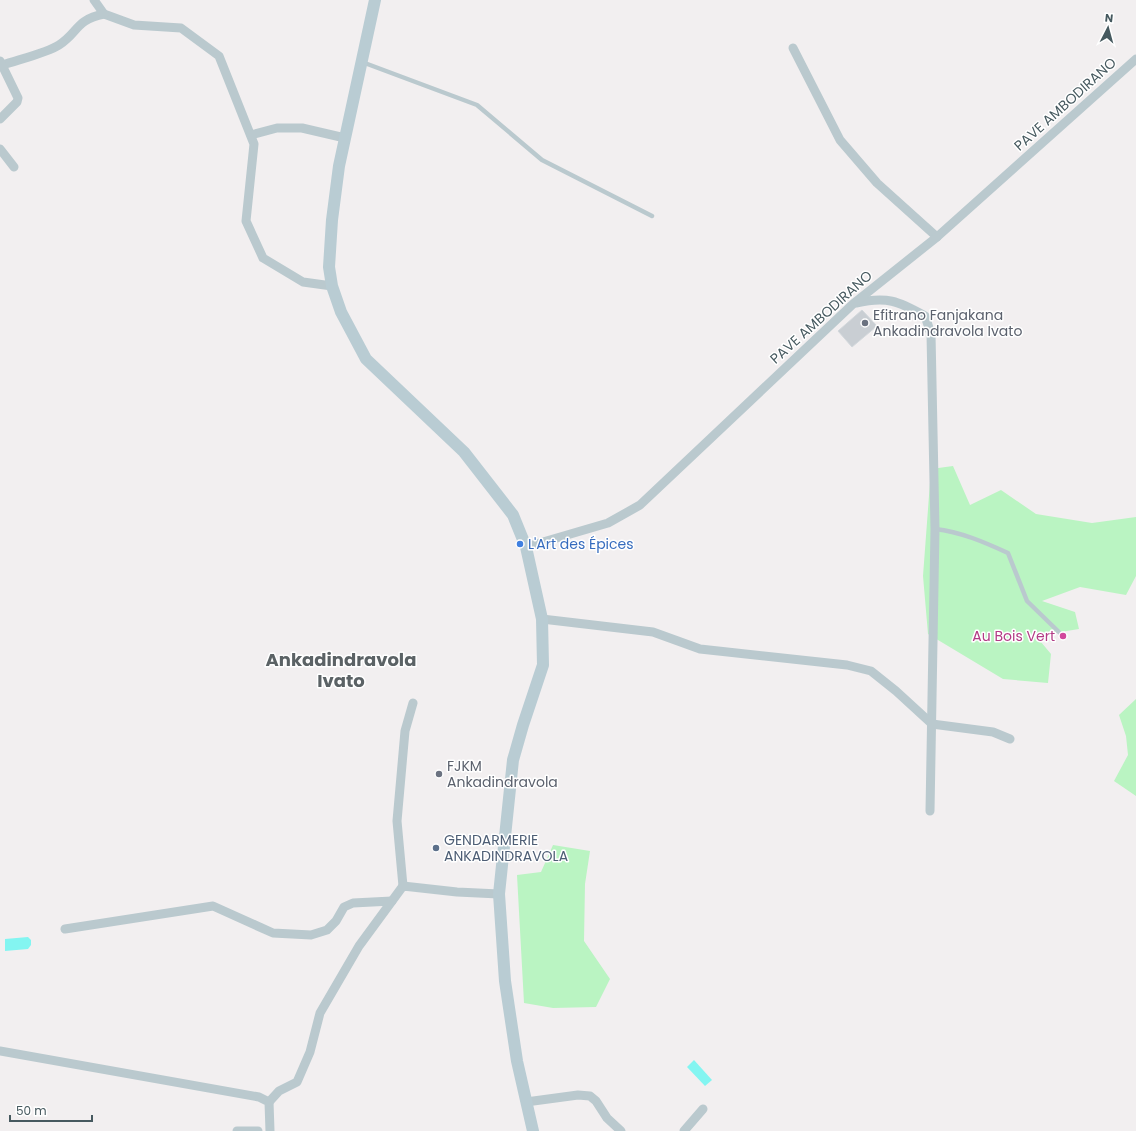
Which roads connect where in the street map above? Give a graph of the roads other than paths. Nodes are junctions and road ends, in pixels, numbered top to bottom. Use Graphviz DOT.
graph roads {
  1 [pos="94,0"];
  2 [pos="375,0"];
  3 [pos="104,14"];
  4 [pos="792,48"];
  5 [pos="1136,59"];
  6 [pos="362,62"];
  7 [pos="2,63"];
  8 [pos="0,119"];
  9 [pos="250,135"];
  10 [pos="345,138"];
  11 [pos="0,149"];
  12 [pos="14,167"];
  13 [pos="652,216"];
  14 [pos="938,237"];
  15 [pos="332,286"];
  16 [pos="852,304"];
  17 [pos="936,529"];
  18 [pos="526,546"];
  19 [pos="542,619"];
  20 [pos="1063,636"];
  21 [pos="413,703"];
  22 [pos="932,724"];
  23 [pos="1010,739"];
  24 [pos="930,811"];
  25 [pos="403,886"];
  26 [pos="499,894"];
  27 [pos="392,901"];
  28 [pos="65,929"];
  29 [pos="0,1051"];
  30 [pos="269,1102"];
  31 [pos="526,1102"];
  32 [pos="703,1109"];
  33 [pos="237,1131"];
  34 [pos="258,1131"];
  35 [pos="270,1131"];
  36 [pos="533,1131"];
  37 [pos="621,1131"];
  38 [pos="684,1131"];
  1 -- 3 [label="street"];
  2 -- 6 [label="street"];
  3 -- 7 [label="street"];
  3 -- 9 [label="street"];
  4 -- 14 [label="street"];
  5 -- 14 [label="street, PAVE AMBODIRANO"];
  6 -- 10 [label="street"];
  6 -- 13 [label="lane"];
  7 -- 8 [label="street"];
  9 -- 10 [label="street"];
  9 -- 15 [label="street"];
  10 -- 15 [label="street"];
  11 -- 12 [label="street"];
  14 -- 16 [label="street, PAVE AMBODIRANO"];
  15 -- 18 [label="street"];
  16 -- 17 [label="street"];
  16 -- 18 [label="street, PAVE AMBODIRANO"];
  17 -- 20 [label="lane"];
  17 -- 22 [label="street"];
  18 -- 19 [label="street"];
  19 -- 22 [label="street"];
  19 -- 26 [label="street"];
  21 -- 25 [label="street"];
  22 -- 23 [label="street"];
  22 -- 24 [label="street"];
  25 -- 26 [label="street"];
  25 -- 27 [label="street"];
  26 -- 31 [label="street"];
  27 -- 28 [label="street"];
  27 -- 30 [label="street"];
  29 -- 30 [label="street"];
  30 -- 35 [label="street"];
  31 -- 36 [label="street"];
  31 -- 37 [label="street"];
  32 -- 38 [label="street"];
  33 -- 34 [label="street"];
}
